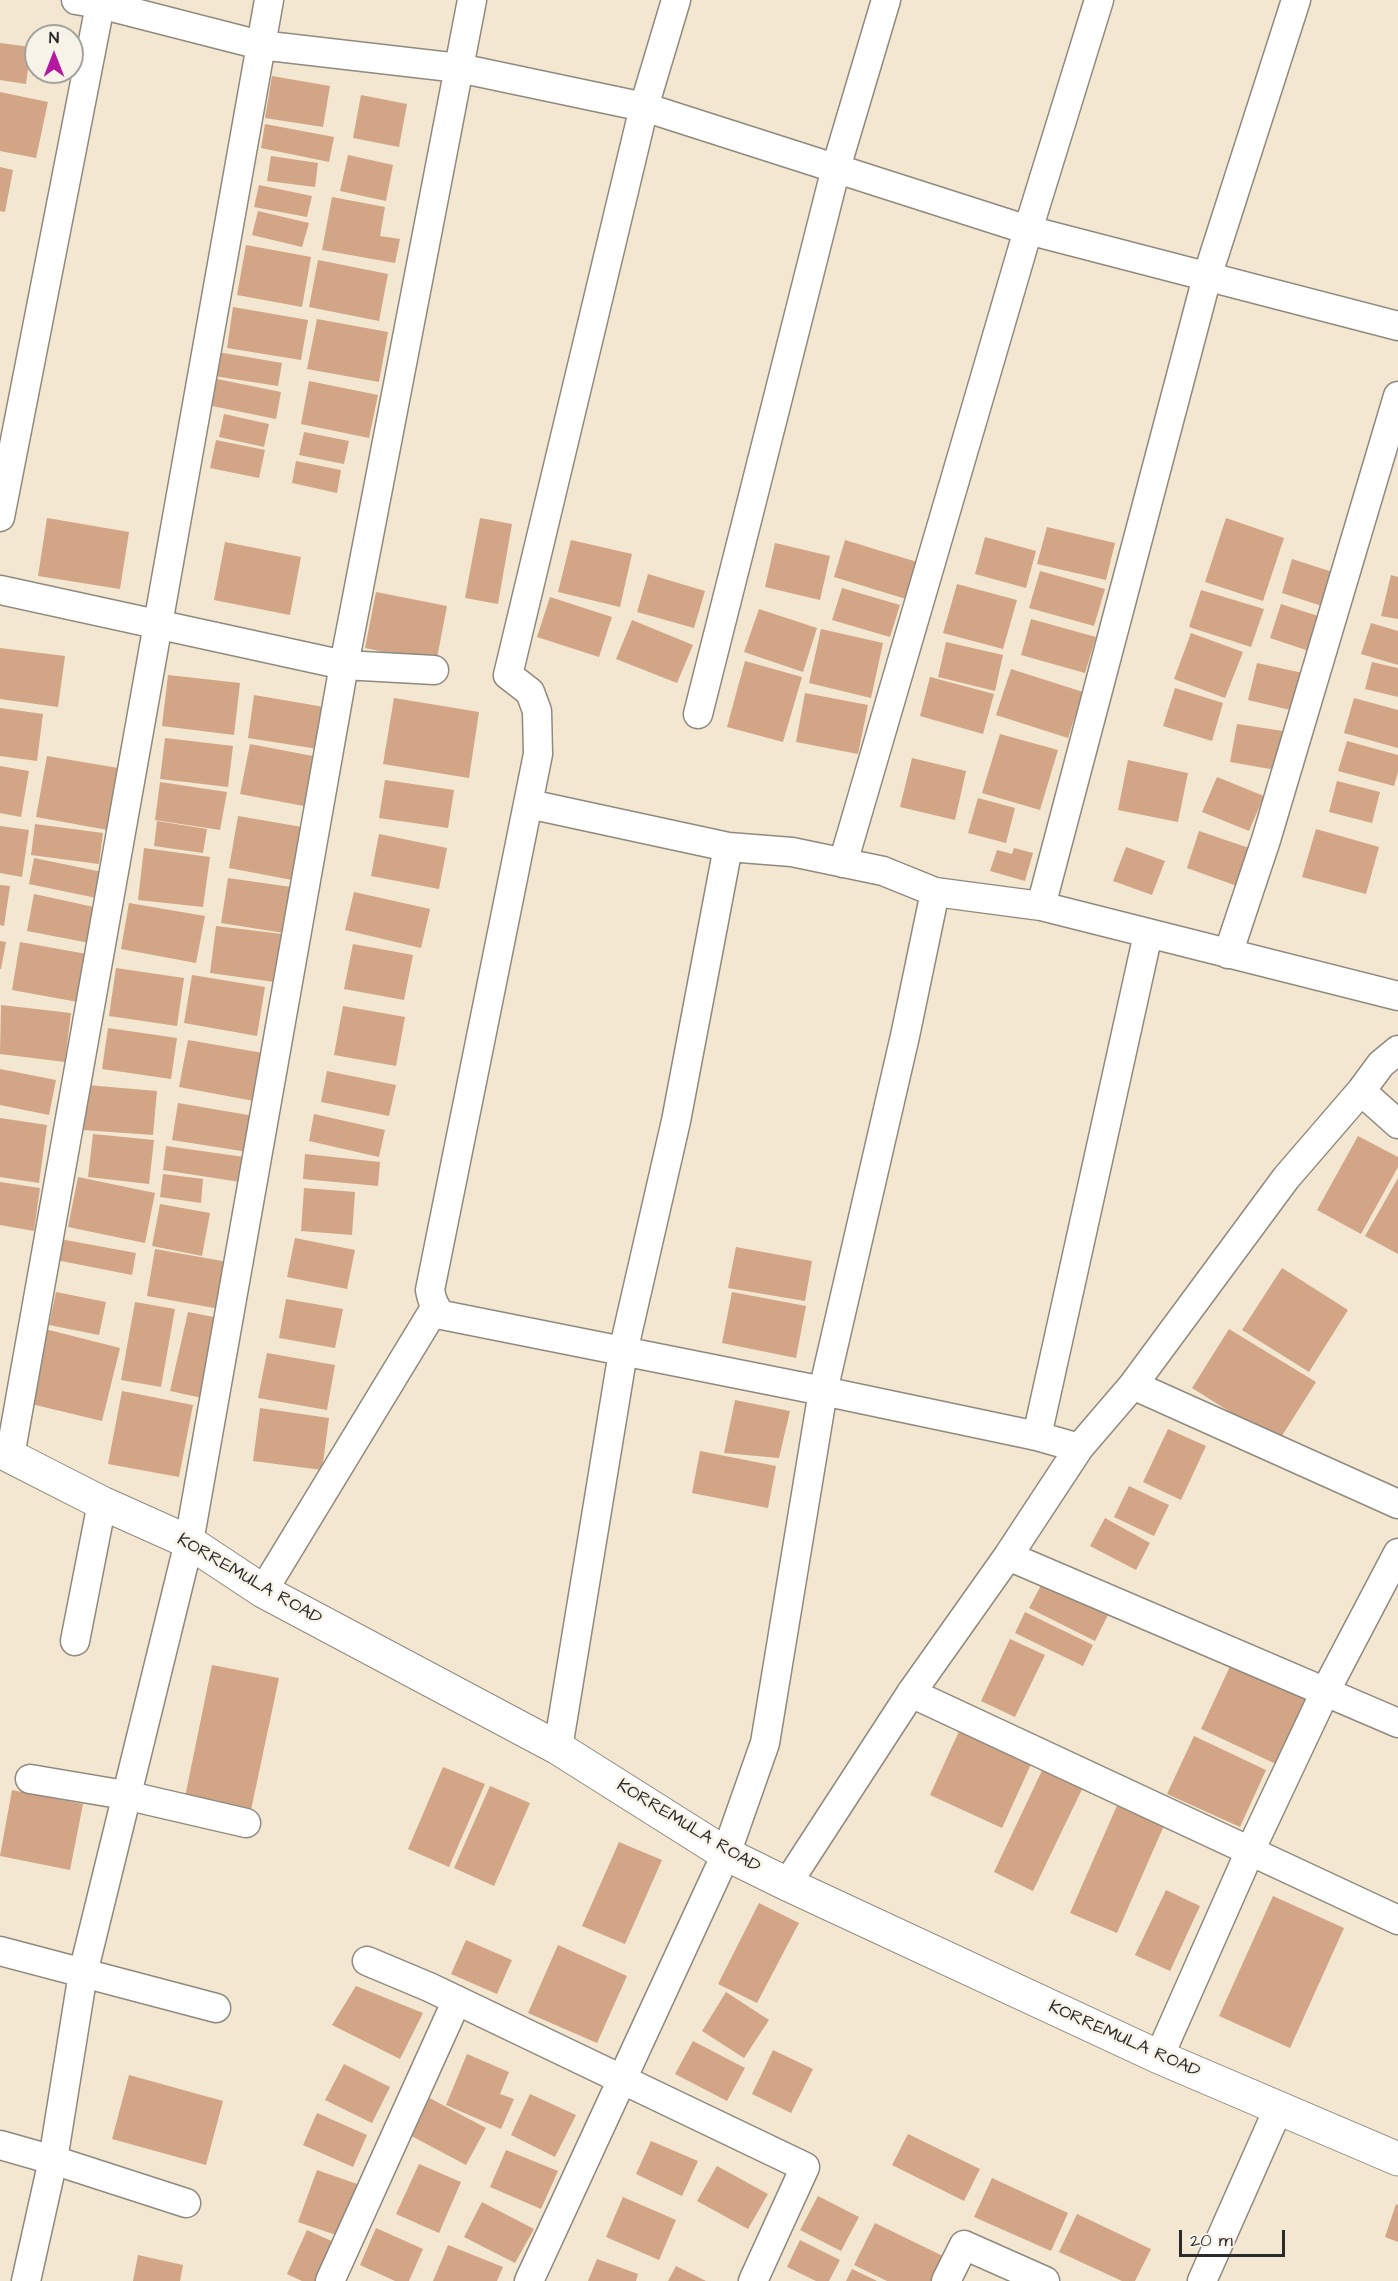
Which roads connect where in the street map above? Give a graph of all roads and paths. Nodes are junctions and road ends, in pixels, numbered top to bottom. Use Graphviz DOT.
graph roads {
  1 [pos="269,0"];
  2 [pos="472,0"];
  3 [pos="676,0"];
  4 [pos="886,0"];
  5 [pos="1099,0"];
  6 [pos="1296,0"];
  7 [pos="92,1"];
  8 [pos="260,45"];
  9 [pos="459,68"];
  10 [pos="644,107"];
  11 [pos="836,168"];
  12 [pos="1028,230"];
  13 [pos="1207,277"];
  14 [pos="1398,326"];
  15 [pos="1398,396"];
  16 [pos="0,517"];
  17 [pos="0,590"];
  18 [pos="158,623"];
  19 [pos="344,665"];
  20 [pos="434,670"];
  21 [pos="698,714"];
  22 [pos="529,804"];
  23 [pos="728,847"];
  24 [pos="843,863"];
  25 [pos="935,892"];
  26 [pos="1041,906"];
  27 [pos="1148,934"];
  28 [pos="1228,954"];
  29 [pos="1398,996"];
  30 [pos="1398,1050"];
  31 [pos="1361,1091"];
  32 [pos="1398,1124"];
  33 [pos="435,1308"];
  34 [pos="623,1352"];
  35 [pos="1133,1385"];
  36 [pos="823,1390"];
  37 [pos="1037,1436"];
  38 [pos="1079,1448"];
  39 [pos="5,1453"];
  40 [pos="102,1503"];
  41 [pos="1398,1504"];
  42 [pos="189,1542"];
  43 [pos="1398,1554"];
  44 [pos="1008,1556"];
  45 [pos="263,1591"];
  46 [pos="75,1641"];
  47 [pos="1325,1692"];
  48 [pos="910,1693"];
  49 [pos="1398,1723"];
  50 [pos="558,1748"];
  51 [pos="30,1779"];
  52 [pos="125,1795"];
  53 [pos="246,1823"];
  54 [pos="1250,1851"];
  55 [pos="726,1854"];
  56 [pos="787,1884"];
  57 [pos="1398,1920"];
  58 [pos="0,1951"];
  59 [pos="368,1961"];
  60 [pos="83,1973"];
  61 [pos="457,2000"];
  62 [pos="216,2008"];
  63 [pos="1160,2057"];
  64 [pos="621,2080"];
  65 [pos="1279,2107"];
  66 [pos="0,2145"];
  67 [pos="1398,2159"];
  68 [pos="53,2160"];
  69 [pos="186,2203"];
  70 [pos="26,2281"];
  71 [pos="330,2281"];
  72 [pos="529,2281"];
  73 [pos="753,2281"];
  74 [pos="946,2281"];
  75 [pos="1045,2281"];
  76 [pos="1202,2281"];
  1 -- 8 [label="street"];
  2 -- 9 [label="street"];
  3 -- 10 [label="street"];
  4 -- 11 [label="street"];
  5 -- 12 [label="street"];
  6 -- 13 [label="street"];
  7 -- 8 [label="street"];
  7 -- 16 [label="street"];
  8 -- 9 [label="street"];
  8 -- 18 [label="street"];
  9 -- 10 [label="street"];
  9 -- 19 [label="street"];
  10 -- 11 [label="street"];
  10 -- 22 [label="street"];
  11 -- 12 [label="street"];
  11 -- 21 [label="street"];
  12 -- 13 [label="street"];
  12 -- 24 [label="street"];
  13 -- 14 [label="street"];
  13 -- 26 [label="street"];
  15 -- 28 [label="street"];
  17 -- 18 [label="street"];
  18 -- 19 [label="street"];
  18 -- 39 [label="street"];
  19 -- 20 [label="street"];
  19 -- 42 [label="street"];
  22 -- 23 [label="street"];
  22 -- 33 [label="street"];
  23 -- 24 [label="street"];
  23 -- 34 [label="street"];
  24 -- 25 [label="street"];
  25 -- 26 [label="street"];
  25 -- 36 [label="street"];
  26 -- 27 [label="street"];
  27 -- 28 [label="street"];
  27 -- 37 [label="street"];
  28 -- 29 [label="street"];
  30 -- 31 [label="street"];
  31 -- 32 [label="street"];
  31 -- 35 [label="street"];
  33 -- 34 [label="street"];
  33 -- 45 [label="street"];
  34 -- 36 [label="street"];
  34 -- 50 [label="street"];
  35 -- 38 [label="street"];
  35 -- 41 [label="street"];
  36 -- 37 [label="street"];
  36 -- 55 [label="street"];
  37 -- 38 [label="street"];
  38 -- 44 [label="street"];
  39 -- 40 [label="street, KORREMULA ROAD"];
  40 -- 42 [label="street, KORREMULA ROAD"];
  40 -- 46 [label="street"];
  42 -- 45 [label="street, KORREMULA ROAD"];
  42 -- 52 [label="street"];
  43 -- 47 [label="street"];
  44 -- 47 [label="street"];
  44 -- 48 [label="street"];
  45 -- 50 [label="street, KORREMULA ROAD"];
  47 -- 49 [label="street"];
  47 -- 54 [label="street"];
  48 -- 54 [label="street"];
  48 -- 56 [label="street"];
  50 -- 55 [label="street, KORREMULA ROAD"];
  51 -- 52 [label="street"];
  52 -- 53 [label="street"];
  52 -- 60 [label="street"];
  54 -- 57 [label="street"];
  54 -- 63 [label="street"];
  55 -- 56 [label="street, KORREMULA ROAD"];
  55 -- 64 [label="street"];
  56 -- 63 [label="street, KORREMULA ROAD"];
  58 -- 60 [label="street"];
  59 -- 61 [label="street"];
  60 -- 62 [label="street"];
  60 -- 68 [label="street"];
  61 -- 64 [label="street"];
  61 -- 71 [label="street"];
  63 -- 65 [label="street, KORREMULA ROAD"];
  64 -- 72 [label="street"];
  64 -- 73 [label="street"];
  65 -- 67 [label="street, KORREMULA ROAD"];
  65 -- 76 [label="street"];
  66 -- 68 [label="street"];
  68 -- 69 [label="street"];
  68 -- 70 [label="street"];
  74 -- 75 [label="street"];
}
